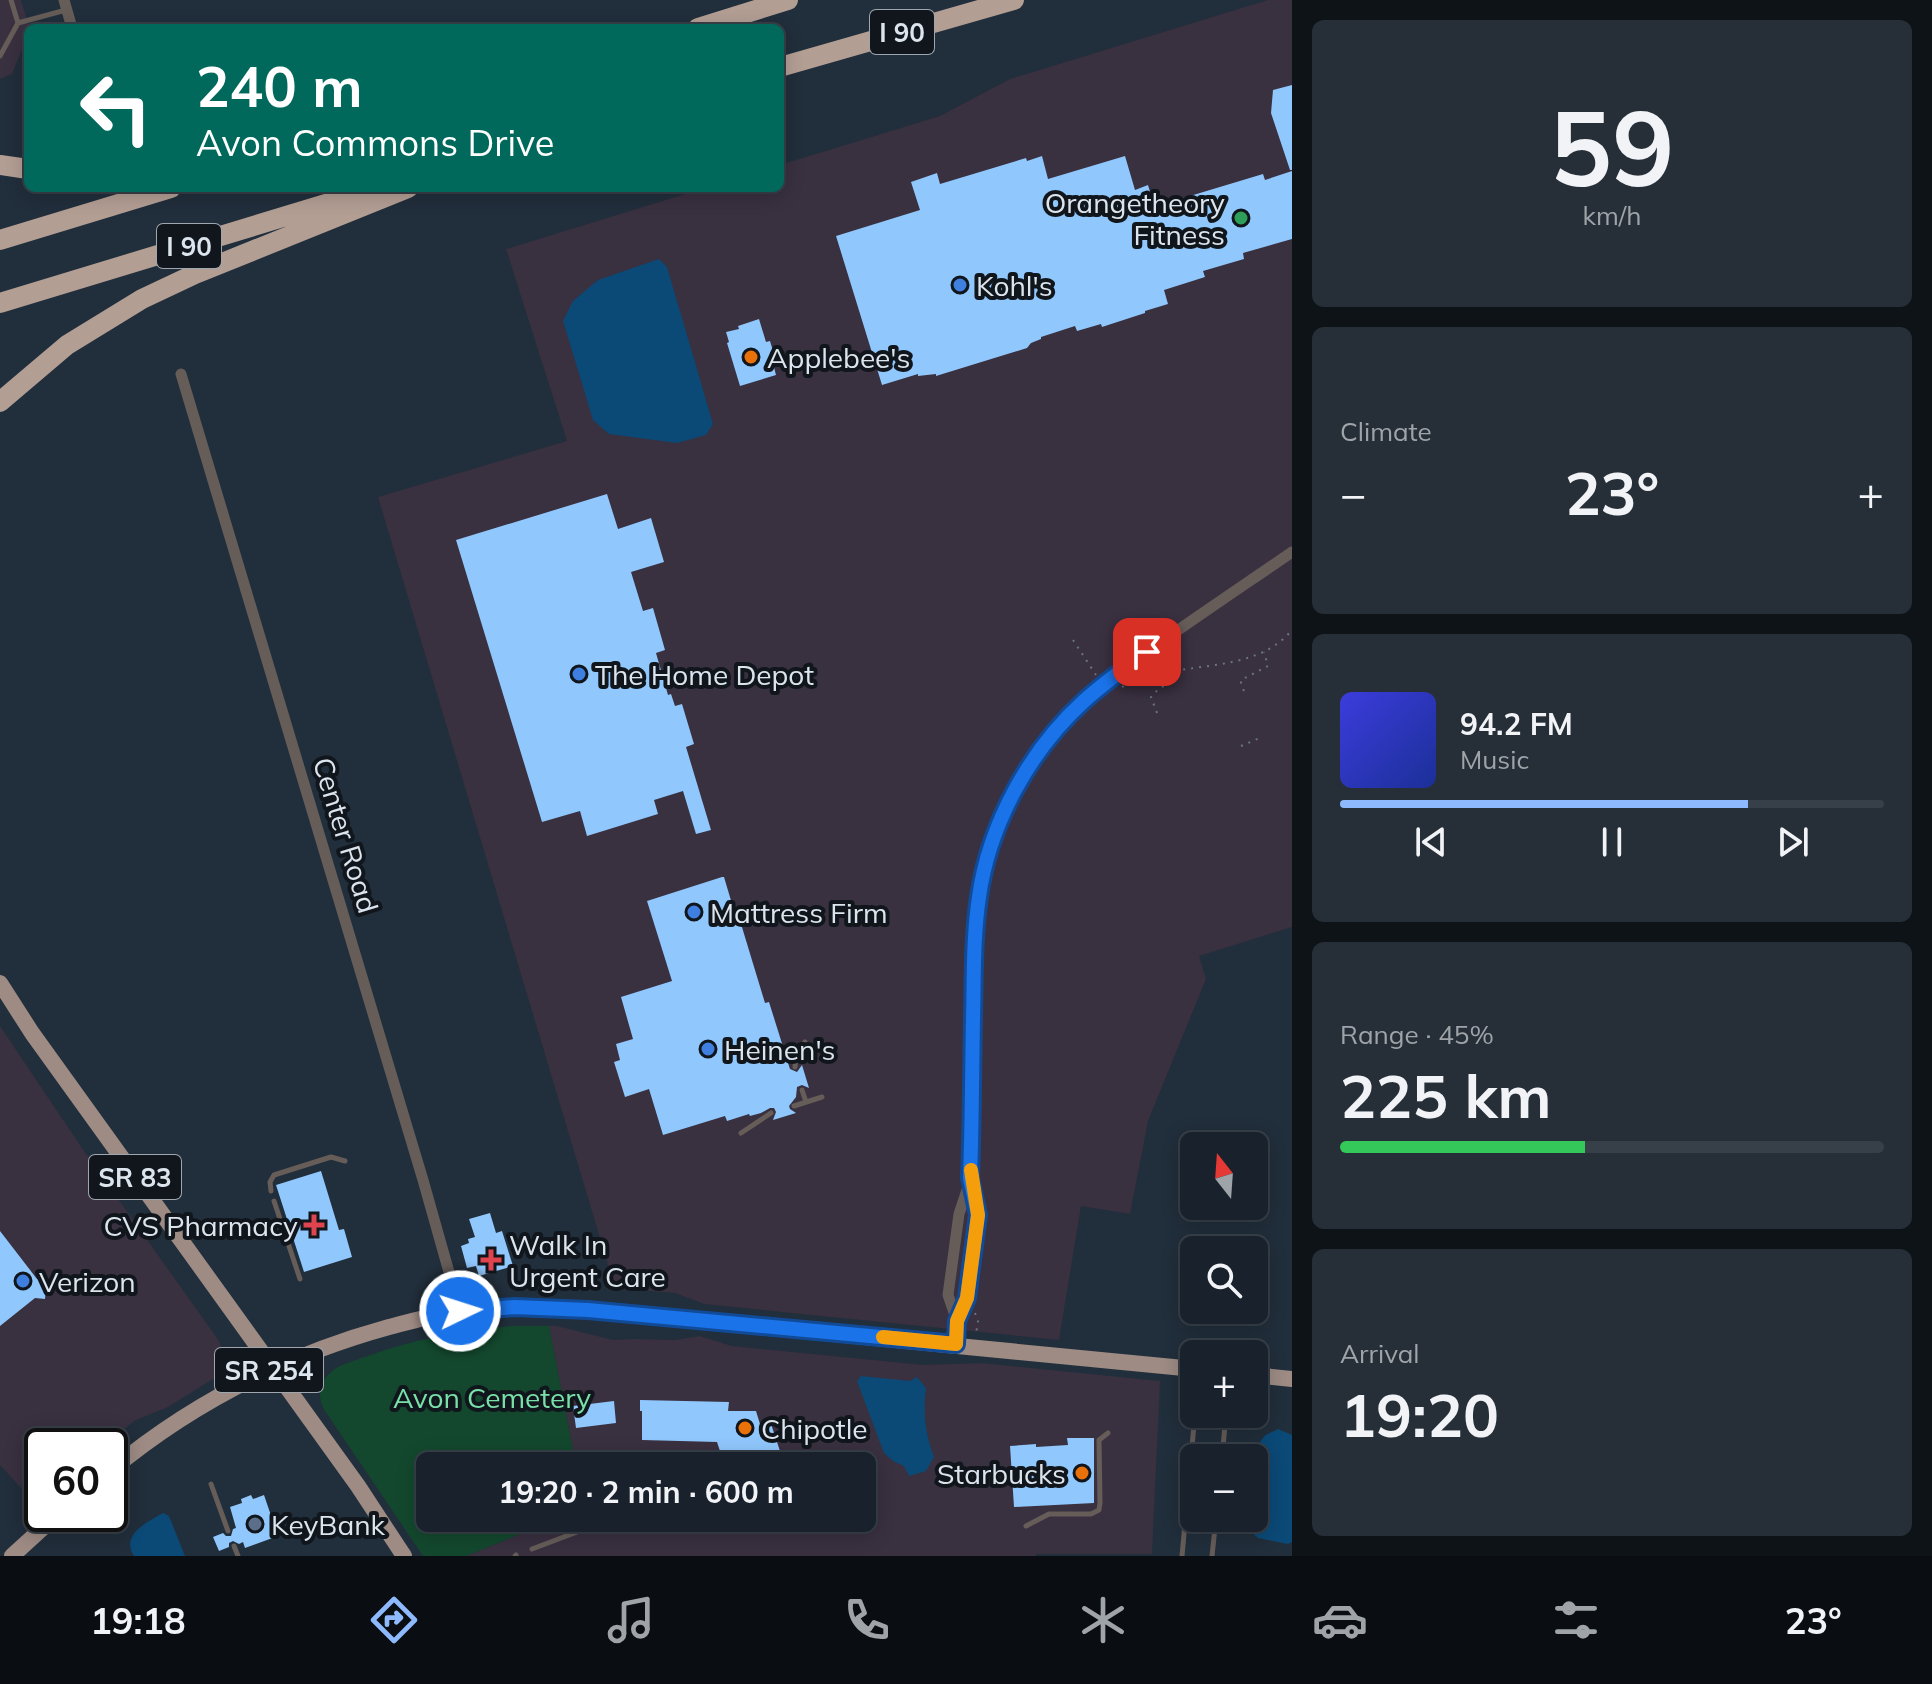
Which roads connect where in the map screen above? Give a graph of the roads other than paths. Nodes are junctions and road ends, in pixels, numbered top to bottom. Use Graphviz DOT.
graph roads {
  1 [pos="11,0"];
  2 [pos="788,0"];
  3 [pos="1014,0"];
  4 [pos="65,5"];
  5 [pos="18,23"];
  6 [pos="711,24"];
  7 [pos="0,56"];
  8 [pos="784,66"];
  9 [pos="0,165"];
  10 [pos="24,168"];
  11 [pos="158,192"];
  12 [pos="365,192"];
  13 [pos="398,192"];
  14 [pos="0,240"];
  15 [pos="0,303"];
  16 [pos="181,374"];
  17 [pos="0,402"];
  18 [pos="1292,552"];
  19 [pos="0,983"];
  20 [pos="805,1042"];
  21 [pos="795,1067"];
  22 [pos="802,1090"];
  23 [pos="822,1097"];
  24 [pos="806,1102"];
  25 [pos="794,1106"];
  26 [pos="771,1113"];
  27 [pos="741,1133"];
  28 [pos="345,1161"];
  29 [pos="970,1178"];
  30 [pos="271,1191"];
  31 [pos="274,1201"];
  32 [pos="300,1279"];
  33 [pos="460,1311"];
  34 [pos="957,1321"];
  35 [pos="956,1344"];
  36 [pos="273,1368"];
  37 [pos="1180,1368"];
  38 [pos="1268,1376"];
  39 [pos="1292,1379"];
  40 [pos="1194,1428"];
  41 [pos="1108,1433"];
  42 [pos="128,1457"];
  43 [pos="211,1484"];
  44 [pos="1026,1526"];
  45 [pos="228,1531"];
  46 [pos="38,1532"];
  47 [pos="577,1532"];
  48 [pos="1215,1532"];
  49 [pos="234,1546"];
  50 [pos="532,1549"];
  51 [pos="12,1556"];
  52 [pos="238,1556"];
  53 [pos="404,1556"];
  54 [pos="1182,1556"];
  55 [pos="1212,1556"];
  1 -- 5 [label="lane"];
  2 -- 6 [label="highway"];
  3 -- 8 [label="highway, I 90"];
  4 -- 5 [label="lane"];
  5 -- 7 [label="lane"];
  9 -- 10 [label="highway"];
  11 -- 14 [label="highway, I 90"];
  12 -- 15 [label="highway, I 90"];
  13 -- 17 [label="highway"];
  16 -- 33 [label="street, Center Road"];
  18 -- 29 [label="street"];
  19 -- 36 [label="main road, SR 83"];
  20 -- 21 [label="lane"];
  22 -- 24 [label="lane"];
  23 -- 24 [label="lane"];
  24 -- 25 [label="lane"];
  26 -- 27 [label="lane"];
  28 -- 30 [label="lane"];
  29 -- 34 [label="street"];
  29 -- 34 [label="street"];
  31 -- 32 [label="lane"];
  33 -- 35 [label="main road, SR 254"];
  33 -- 36 [label="main road, SR 254"];
  34 -- 35 [label="street"];
  35 -- 37 [label="main road, SR 254"];
  36 -- 42 [label="main road, SR 254"];
  36 -- 53 [label="main road, SR 83"];
  38 -- 39 [label="main road"];
  40 -- 54 [label="lane"];
  41 -- 44 [label="lane"];
  43 -- 45 [label="lane"];
  46 -- 51 [label="main road"];
  47 -- 50 [label="lane"];
  48 -- 55 [label="lane"];
  49 -- 52 [label="lane"];
}
